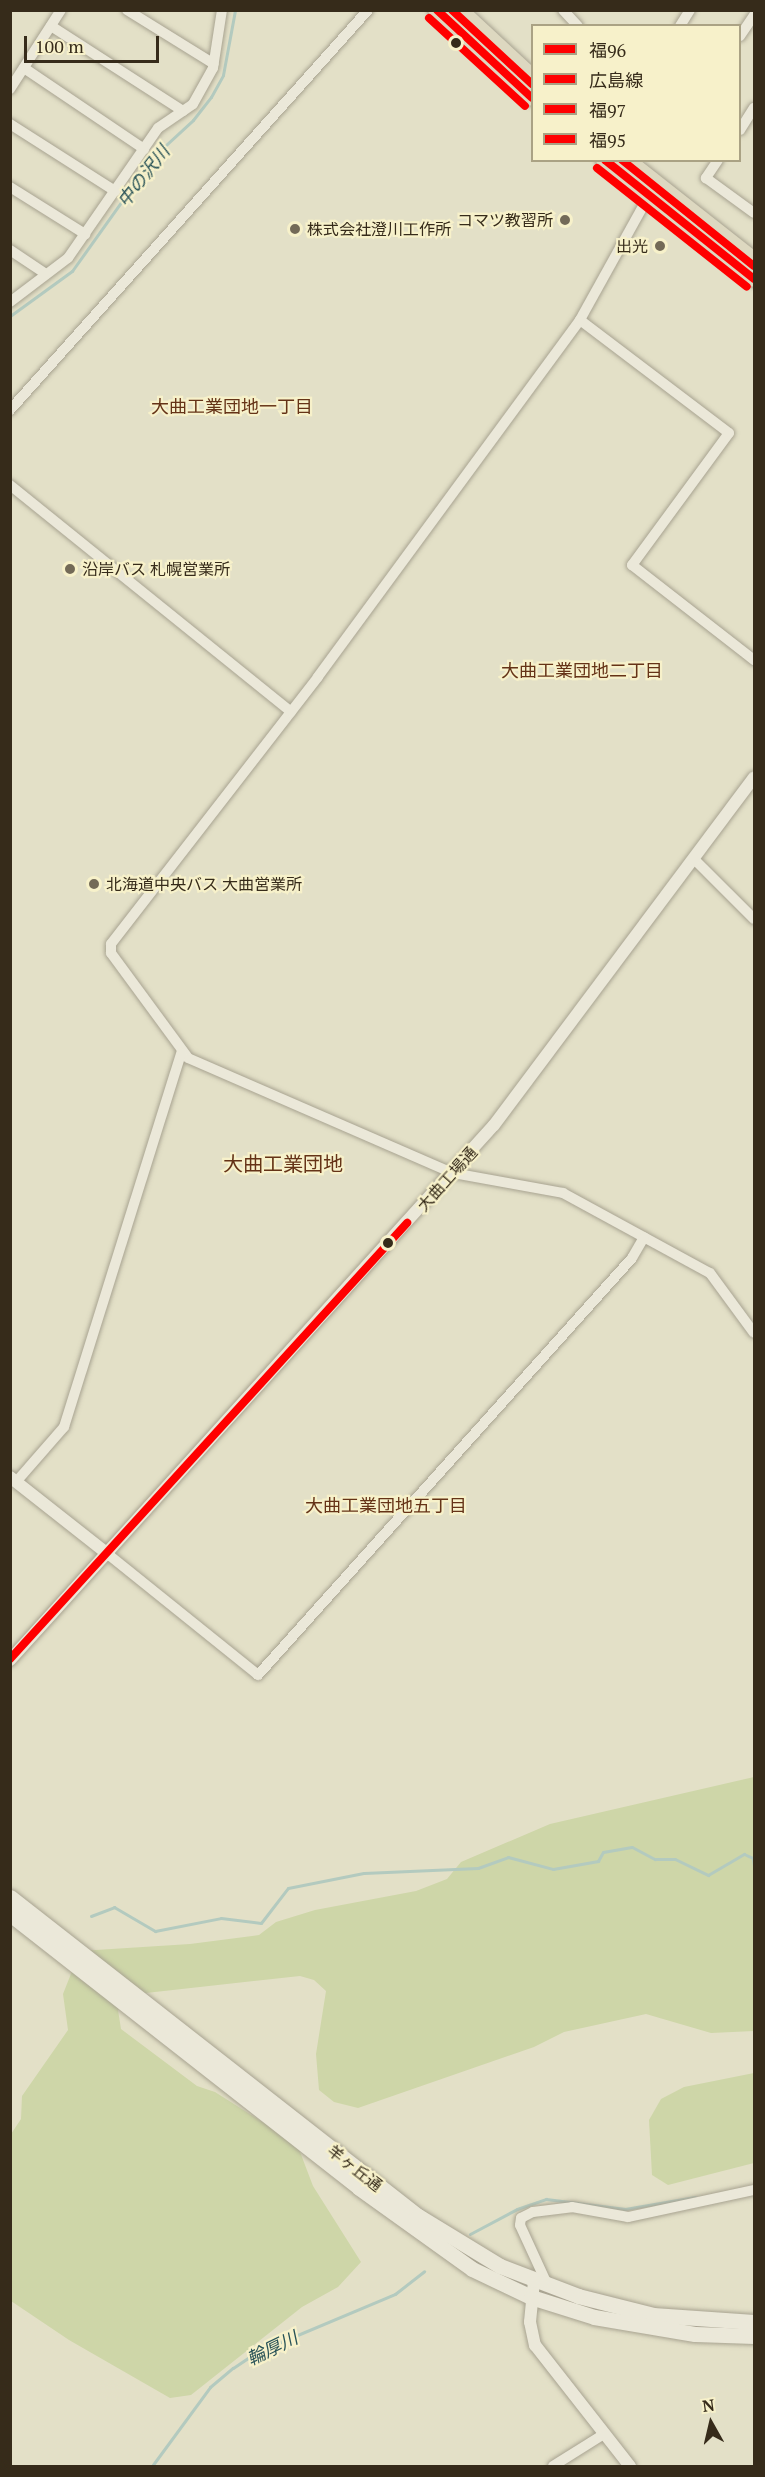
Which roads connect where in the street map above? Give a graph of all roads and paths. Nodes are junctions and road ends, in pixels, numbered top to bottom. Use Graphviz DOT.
graph roads {
  1 [pos="61,10"];
  2 [pos="127,10"];
  3 [pos="222,10"];
  4 [pos="368,10"];
  5 [pos="436,10"];
  6 [pos="460,10"];
  7 [pos="690,10"];
  8 [pos="754,15"];
  9 [pos="681,24"];
  10 [pos="51,26"];
  11 [pos="741,34"];
  12 [pos="214,64"];
  13 [pos="24,68"];
  14 [pos="531,76"];
  15 [pos="10,89"];
  16 [pos="531,97"];
  17 [pos="754,108"];
  18 [pos="183,111"];
  19 [pos="10,124"];
  20 [pos="741,128"];
  21 [pos="144,148"];
  22 [pos="607,162"];
  23 [pos="629,162"];
  24 [pos="717,162"];
  25 [pos="10,187"];
  26 [pos="115,191"];
  27 [pos="652,191"];
  28 [pos="753,209"];
  29 [pos="85,234"];
  30 [pos="10,250"];
  31 [pos="754,260"];
  32 [pos="46,274"];
  33 [pos="754,279"];
  34 [pos="10,302"];
  35 [pos="580,320"];
  36 [pos="10,410"];
  37 [pos="10,485"];
  38 [pos="754,660"];
  39 [pos="291,712"];
  40 [pos="754,778"];
  41 [pos="694,859"];
  42 [pos="754,918"];
  43 [pos="181,1053"];
  44 [pos="453,1173"];
  45 [pos="644,1237"];
  46 [pos="754,1333"];
  47 [pos="14,1480"];
  48 [pos="109,1555"];
  49 [pos="10,1660"];
  50 [pos="10,1897"];
  51 [pos="10,1914"];
  52 [pos="754,2190"];
  53 [pos="541,2283"];
  54 [pos="531,2297"];
  55 [pos="754,2322"];
  56 [pos="754,2336"];
  57 [pos="604,2434"];
  58 [pos="553,2466"];
  59 [pos="630,2466"];
  1 -- 10 [label="street"];
  2 -- 12 [label="street"];
  3 -- 12 [label="street"];
  4 -- 36 [label="street"];
  5 -- 16 [label="highway"];
  6 -- 14 [label="highway"];
  7 -- 9 [label="street"];
  8 -- 11 [label="street"];
  10 -- 13 [label="street"];
  10 -- 18 [label="street"];
  12 -- 18 [label="street"];
  13 -- 15 [label="street"];
  13 -- 21 [label="street"];
  17 -- 20 [label="street"];
  18 -- 21 [label="street"];
  19 -- 26 [label="street"];
  21 -- 26 [label="street"];
  22 -- 27 [label="highway"];
  23 -- 27 [label="highway"];
  24 -- 28 [label="street"];
  25 -- 29 [label="street"];
  26 -- 29 [label="street"];
  27 -- 31 [label="highway"];
  27 -- 33 [label="highway"];
  27 -- 35 [label="street"];
  29 -- 32 [label="street"];
  30 -- 32 [label="street"];
  32 -- 34 [label="street"];
  35 -- 38 [label="street"];
  35 -- 39 [label="street"];
  37 -- 39 [label="street"];
  39 -- 43 [label="street"];
  40 -- 41 [label="street, 大曲工場通"];
  41 -- 42 [label="street"];
  41 -- 44 [label="street, 大曲工場通"];
  43 -- 44 [label="street"];
  43 -- 47 [label="street"];
  44 -- 45 [label="street"];
  44 -- 48 [label="street, 大曲工場通"];
  45 -- 46 [label="street"];
  45 -- 48 [label="street"];
  47 -- 48 [label="street"];
  48 -- 49 [label="street, 大曲工場通"];
  50 -- 53 [label="main road, 羊ヶ丘通"];
  51 -- 54 [label="main road, 羊ヶ丘通"];
  52 -- 53 [label="street"];
  53 -- 54 [label="street"];
  53 -- 55 [label="main road, 羊ヶ丘通"];
  54 -- 56 [label="main road, 羊ヶ丘通"];
  54 -- 57 [label="street"];
  57 -- 58 [label="street"];
  57 -- 59 [label="street"];
}
